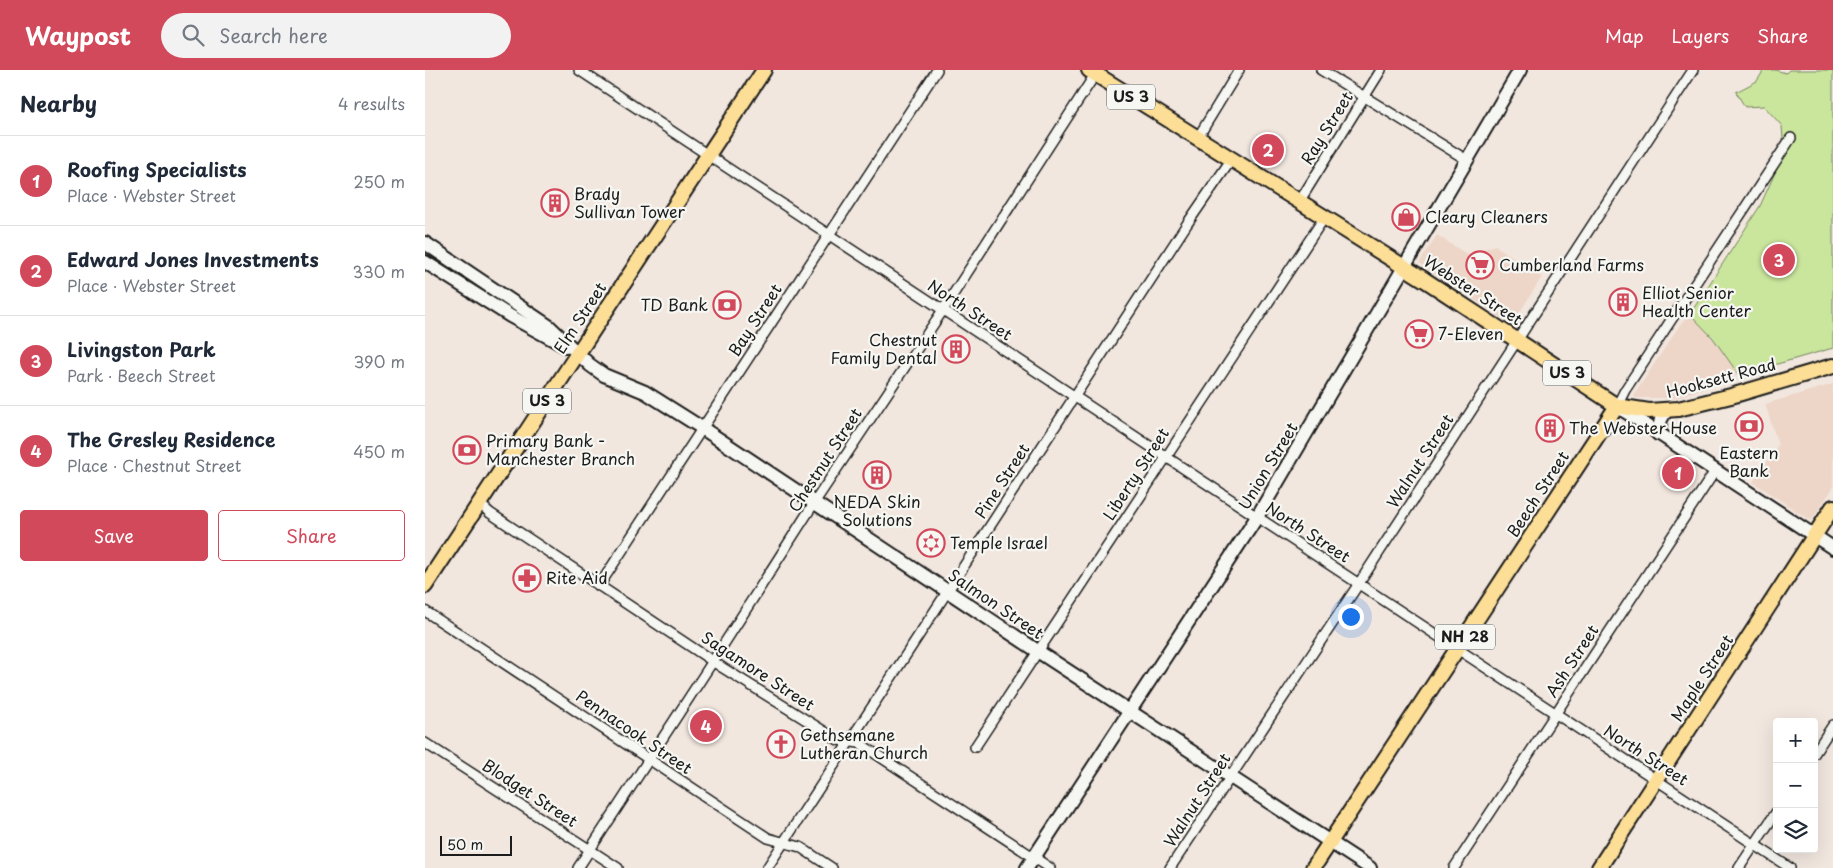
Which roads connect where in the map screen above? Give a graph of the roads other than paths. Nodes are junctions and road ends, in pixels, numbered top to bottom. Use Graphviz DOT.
graph roads {
  1 [pos="764,70"];
  2 [pos="937,70"];
  3 [pos="1239,70"];
  4 [pos="1321,70"];
  5 [pos="1381,70"];
  6 [pos="1521,70"];
  7 [pos="1693,70"];
  8 [pos="582,71"];
  9 [pos="1094,72"];
  10 [pos="1364,97"];
  11 [pos="1791,138"];
  12 [pos="1197,139"];
  13 [pos="709,156"];
  14 [pos="1231,160"];
  15 [pos="1467,160"];
  16 [pos="1299,202"];
  17 [pos="1324,218"];
  18 [pos="829,235"];
  19 [pos="425,243"];
  20 [pos="425,262"];
  21 [pos="1405,267"];
  22 [pos="943,310"];
  23 [pos="1517,340"];
  24 [pos="578,353"];
  25 [pos="1833,366"];
  26 [pos="1075,397"];
  27 [pos="1617,406"];
  28 [pos="1666,411"];
  29 [pos="702,428"];
  30 [pos="1659,434"];
  31 [pos="1165,456"];
  32 [pos="1715,471"];
  33 [pos="814,503"];
  34 [pos="480,504"];
  35 [pos="1833,507"];
  36 [pos="1257,517"];
  37 [pos="1815,536"];
  38 [pos="1833,548"];
  39 [pos="1359,584"];
  40 [pos="425,586"];
  41 [pos="599,586"];
  42 [pos="948,592"];
  43 [pos="425,611"];
  44 [pos="1457,649"];
  45 [pos="1039,652"];
  46 [pos="713,662"];
  47 [pos="1130,711"];
  48 [pos="1556,713"];
  49 [pos="1833,726"];
  50 [pos="848,742"];
  51 [pos="425,743"];
  52 [pos="975,747"];
  53 [pos="1818,748"];
  54 [pos="649,760"];
  55 [pos="1231,776"];
  56 [pos="1657,780"];
  57 [pos="1773,817"];
  58 [pos="1330,842"];
  59 [pos="783,843"];
  60 [pos="1755,844"];
  61 [pos="590,850"];
  62 [pos="1031,863"];
  63 [pos="578,868"];
  64 [pos="618,868"];
  65 [pos="767,868"];
  66 [pos="831,868"];
  67 [pos="1050,868"];
  68 [pos="1170,868"];
  69 [pos="1313,868"];
  70 [pos="1370,868"];
  71 [pos="1454,868"];
  72 [pos="1599,868"];
  73 [pos="1739,868"];
  74 [pos="1791,868"];
  1 -- 13 [label="main road, Elm Street / US 3"];
  2 -- 18 [label="street, Bay Street"];
  3 -- 12 [label="street"];
  4 -- 10 [label="street"];
  5 -- 10 [label="street, Ray Street"];
  6 -- 15 [label="street, Union Street"];
  7 -- 23 [label="street, Walnut Street"];
  8 -- 13 [label="street, North Street"];
  9 -- 12 [label="main road, Webster Street / US 3"];
  9 -- 22 [label="street, Chestnut Street"];
  10 -- 15 [label="street"];
  10 -- 16 [label="street, Ray Street"];
  11 -- 27 [label="street, Beech Street"];
  12 -- 14 [label="main road, Webster Street / US 3"];
  13 -- 18 [label="street, North Street"];
  13 -- 24 [label="main road, Elm Street / US 3"];
  14 -- 16 [label="main road, Webster Street / US 3"];
  14 -- 26 [label="street, Pine Street"];
  15 -- 21 [label="street, Union Street"];
  16 -- 17 [label="main road, Webster Street / US 3"];
  17 -- 21 [label="main road, Webster Street / US 3"];
  17 -- 31 [label="street, Liberty Street"];
  18 -- 22 [label="street, North Street"];
  18 -- 29 [label="street, Bay Street"];
  19 -- 24 [label="street"];
  20 -- 24 [label="street"];
  21 -- 23 [label="main road, Webster Street / US 3"];
  21 -- 36 [label="street, Union Street"];
  22 -- 26 [label="street, North Street"];
  22 -- 33 [label="street, Chestnut Street"];
  23 -- 27 [label="main road, Webster Street / US 3"];
  23 -- 39 [label="street, Walnut Street"];
  24 -- 29 [label="street, Salmon Street"];
  24 -- 34 [label="main road, Elm Street / US 3"];
  25 -- 28 [label="main road, Hooksett Road / US 3"];
  26 -- 31 [label="street, North Street"];
  26 -- 42 [label="street, Pine Street"];
  27 -- 28 [label="main road, Hooksett Road / US 3"];
  27 -- 30 [label="street, Webster Street"];
  27 -- 44 [label="main road, Beech Street / NH 28"];
  28 -- 30 [label="street"];
  29 -- 33 [label="street, Salmon Street"];
  29 -- 41 [label="street, Bay Street"];
  30 -- 32 [label="street, Webster Street"];
  31 -- 36 [label="street, North Street"];
  31 -- 45 [label="street, Liberty Street"];
  32 -- 37 [label="street, Webster Street"];
  32 -- 48 [label="street, Ash Street"];
  33 -- 42 [label="street, Salmon Street"];
  33 -- 46 [label="street, Chestnut Street"];
  34 -- 40 [label="main road, Elm Street / US 3"];
  34 -- 41 [label="street, Sagamore Street"];
  35 -- 37 [label="main road, Maple Street"];
  36 -- 39 [label="street, North Street"];
  36 -- 47 [label="street, Union Street"];
  37 -- 38 [label="street, Webster Street"];
  37 -- 56 [label="main road, Maple Street"];
  39 -- 44 [label="street, North Street"];
  39 -- 55 [label="street, Walnut Street"];
  41 -- 46 [label="street, Sagamore Street"];
  42 -- 45 [label="street, Salmon Street"];
  42 -- 50 [label="street, Pine Street"];
  43 -- 54 [label="street, Pennacook Street"];
  44 -- 48 [label="street, North Street"];
  44 -- 58 [label="main road, Beech Street / NH 28"];
  45 -- 47 [label="street, Salmon Street"];
  45 -- 52 [label="street, Liberty Street"];
  46 -- 50 [label="street, Sagamore Street"];
  46 -- 54 [label="street, Chestnut Street"];
  47 -- 55 [label="street, Salmon Street"];
  47 -- 62 [label="street, Union Street"];
  48 -- 56 [label="street, North Street"];
  48 -- 71 [label="street, Ash Street"];
  49 -- 53 [label="street"];
  50 -- 59 [label="street, Pine Street"];
  50 -- 62 [label="street, Sagamore Street"];
  51 -- 61 [label="street, Blodget Street"];
  54 -- 59 [label="street, Pennacook Street"];
  54 -- 61 [label="street, Chestnut Street"];
  55 -- 58 [label="street, Salmon Street"];
  55 -- 68 [label="street, Walnut Street"];
  56 -- 60 [label="street, North Street"];
  56 -- 72 [label="main road, Maple Street"];
  57 -- 60 [label="street"];
  58 -- 69 [label="main road, Beech Street / NH 28"];
  58 -- 70 [label="street, Salmon Street"];
  59 -- 65 [label="street, Pine Street"];
  59 -- 66 [label="street, Pennacook Street"];
  60 -- 73 [label="street"];
  60 -- 74 [label="street, North Street"];
  61 -- 63 [label="street, Chestnut Street"];
  61 -- 64 [label="street, Blodget Street"];
  62 -- 67 [label="street, Sagamore Street"];
}
